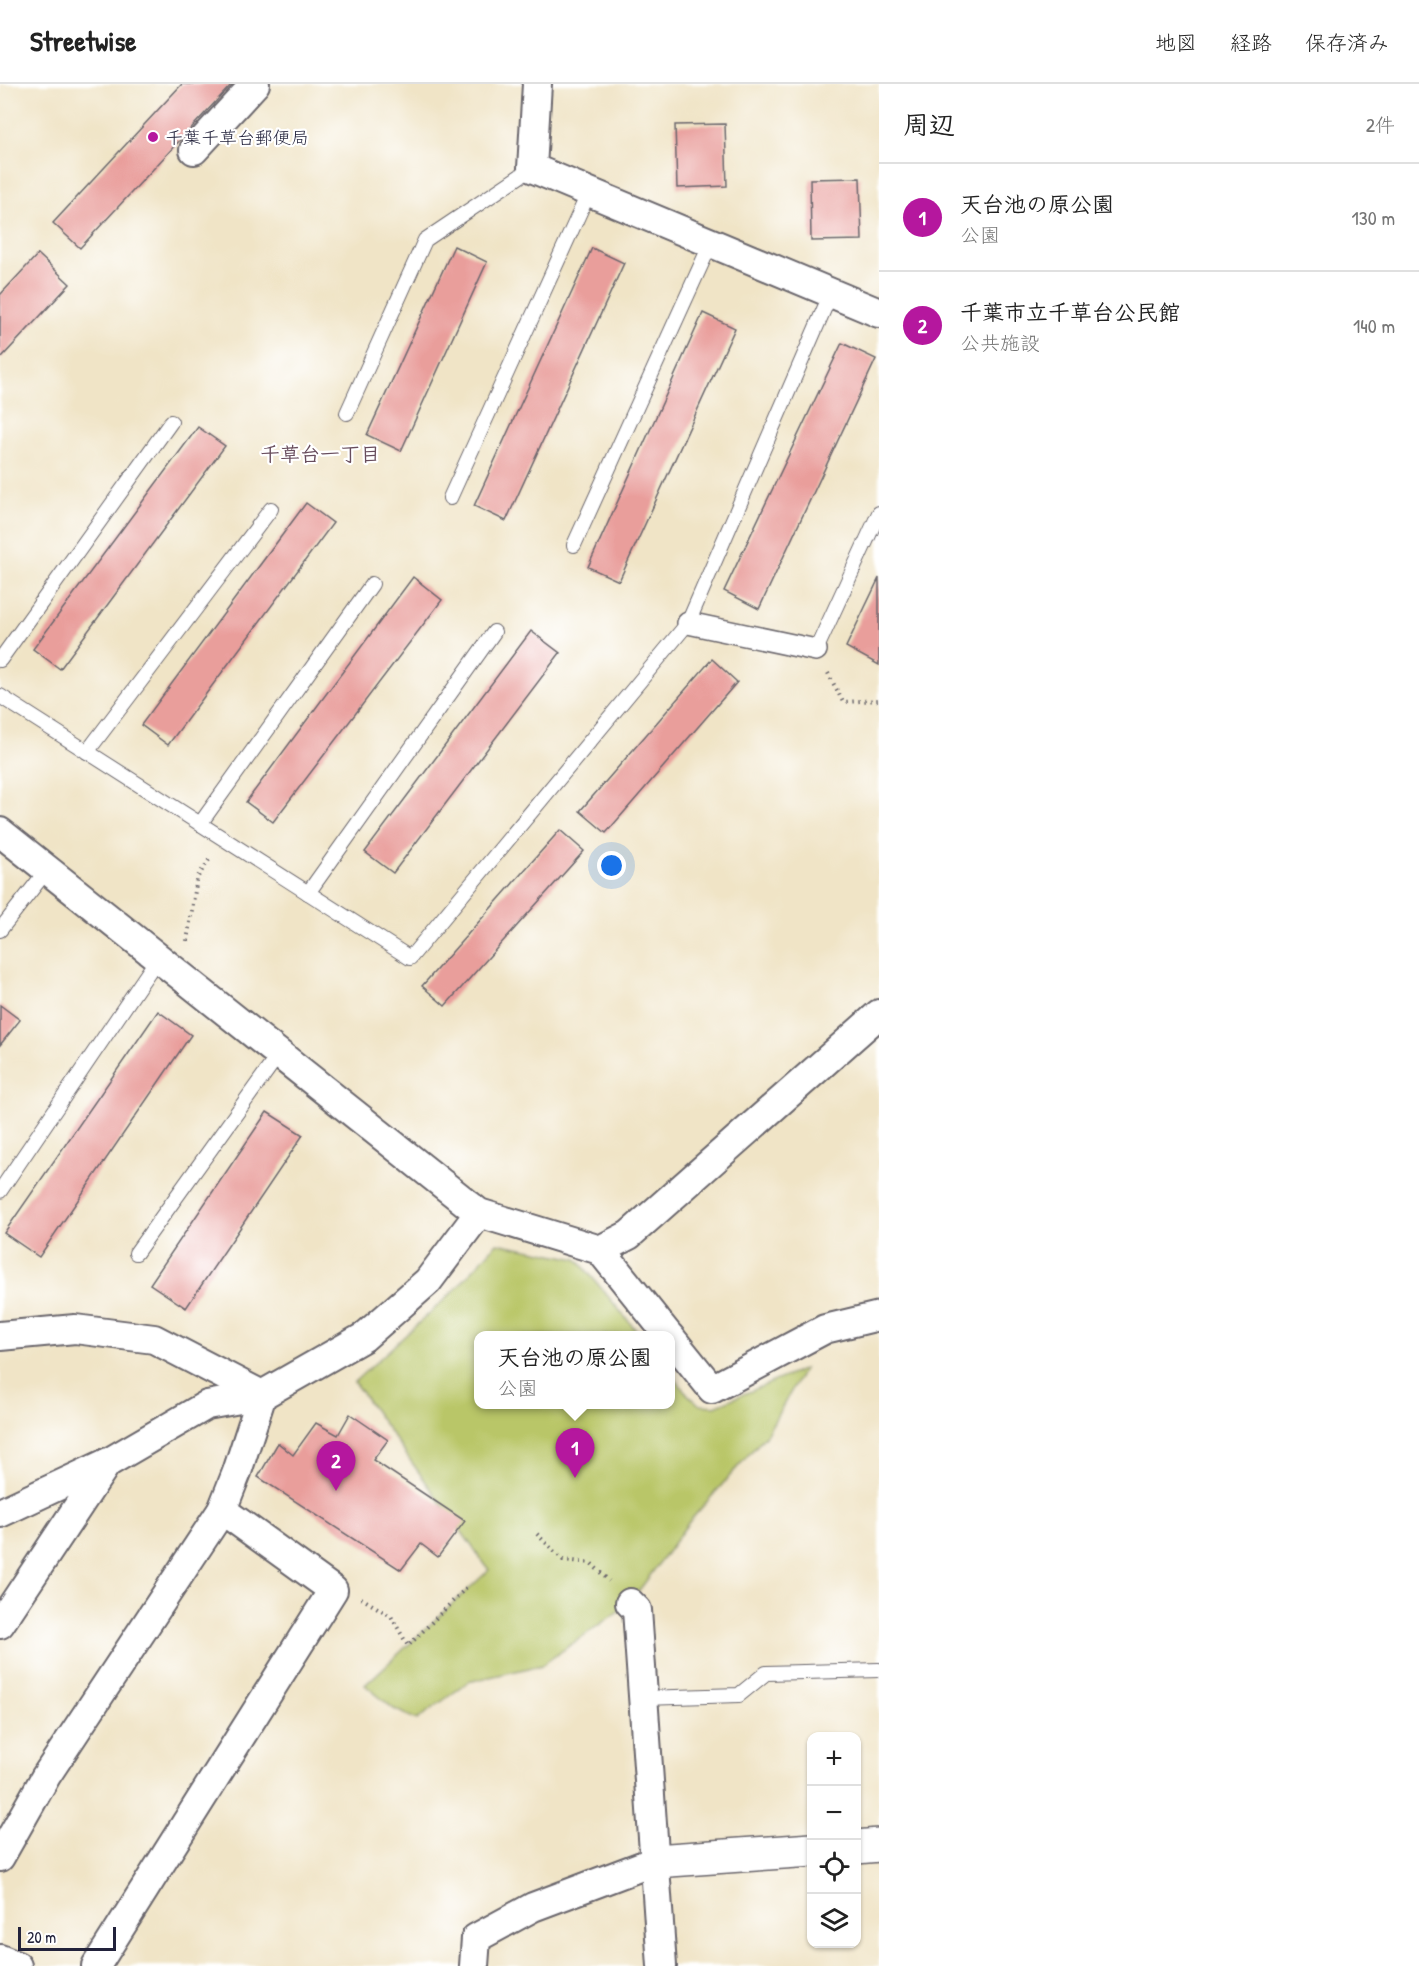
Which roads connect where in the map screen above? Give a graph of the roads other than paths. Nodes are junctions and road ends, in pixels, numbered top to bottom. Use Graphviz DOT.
graph roads {
  1 [pos="255,84"];
  2 [pos="537,84"];
  3 [pos="194,150"];
  4 [pos="532,168"];
  5 [pos="589,192"];
  6 [pos="711,243"];
  7 [pos="831,293"];
  8 [pos="879,313"];
  9 [pos="347,413"];
  10 [pos="171,422"];
  11 [pos="450,498"];
  12 [pos="271,509"];
  13 [pos="879,513"];
  14 [pos="574,545"];
  15 [pos="372,584"];
  16 [pos="688,623"];
  17 [pos="494,632"];
  18 [pos="816,650"];
  19 [pos="0,660"];
  20 [pos="0,696"];
  21 [pos="87,752"];
  22 [pos="200,824"];
  23 [pos="0,832"];
  24 [pos="47,870"];
  25 [pos="309,893"];
  26 [pos="0,930"];
  27 [pos="158,958"];
  28 [pos="879,1014"];
  29 [pos="279,1054"];
  30 [pos="0,1191"];
  31 [pos="479,1212"];
  32 [pos="600,1250"];
  33 [pos="136,1253"];
  34 [pos="879,1316"];
  35 [pos="665,1331"];
  36 [pos="0,1336"];
  37 [pos="675,1343"];
  38 [pos="262,1395"];
  39 [pos="109,1462"];
  40 [pos="222,1510"];
  41 [pos="0,1513"];
  42 [pos="630,1603"];
  43 [pos="0,1624"];
  44 [pos="879,1670"];
  45 [pos="644,1698"];
  46 [pos="879,1845"];
  47 [pos="861,1847"];
  48 [pos="807,1850"];
  49 [pos="0,1857"];
  50 [pos="656,1861"];
  51 [pos="0,1959"];
  52 [pos="17,1966"];
  53 [pos="96,1966"];
  54 [pos="474,1966"];
  55 [pos="662,1966"];
  1 -- 3 [label="street"];
  2 -- 4 [label="street"];
  4 -- 5 [label="street"];
  4 -- 9 [label="lane"];
  5 -- 6 [label="street"];
  5 -- 11 [label="lane"];
  6 -- 7 [label="street"];
  6 -- 14 [label="lane"];
  7 -- 8 [label="street"];
  7 -- 16 [label="lane"];
  10 -- 19 [label="lane"];
  12 -- 21 [label="lane"];
  13 -- 18 [label="lane"];
  15 -- 22 [label="lane"];
  16 -- 18 [label="street"];
  16 -- 25 [label="lane"];
  17 -- 25 [label="lane"];
  20 -- 21 [label="lane"];
  21 -- 22 [label="lane"];
  22 -- 25 [label="lane"];
  23 -- 24 [label="street"];
  24 -- 26 [label="lane"];
  24 -- 27 [label="street"];
  27 -- 29 [label="street"];
  27 -- 30 [label="lane"];
  28 -- 32 [label="street"];
  29 -- 31 [label="street"];
  29 -- 33 [label="lane"];
  31 -- 32 [label="street"];
  31 -- 38 [label="street"];
  32 -- 35 [label="street"];
  34 -- 37 [label="street"];
  36 -- 38 [label="street"];
  38 -- 39 [label="street"];
  38 -- 40 [label="street"];
  39 -- 41 [label="street"];
  39 -- 43 [label="street"];
  40 -- 49 [label="street"];
  40 -- 53 [label="street"];
  42 -- 45 [label="street"];
  44 -- 45 [label="lane"];
  45 -- 50 [label="street"];
  46 -- 47 [label="street"];
  48 -- 50 [label="street"];
  50 -- 54 [label="street"];
  50 -- 55 [label="street"];
  51 -- 52 [label="street"];
}
